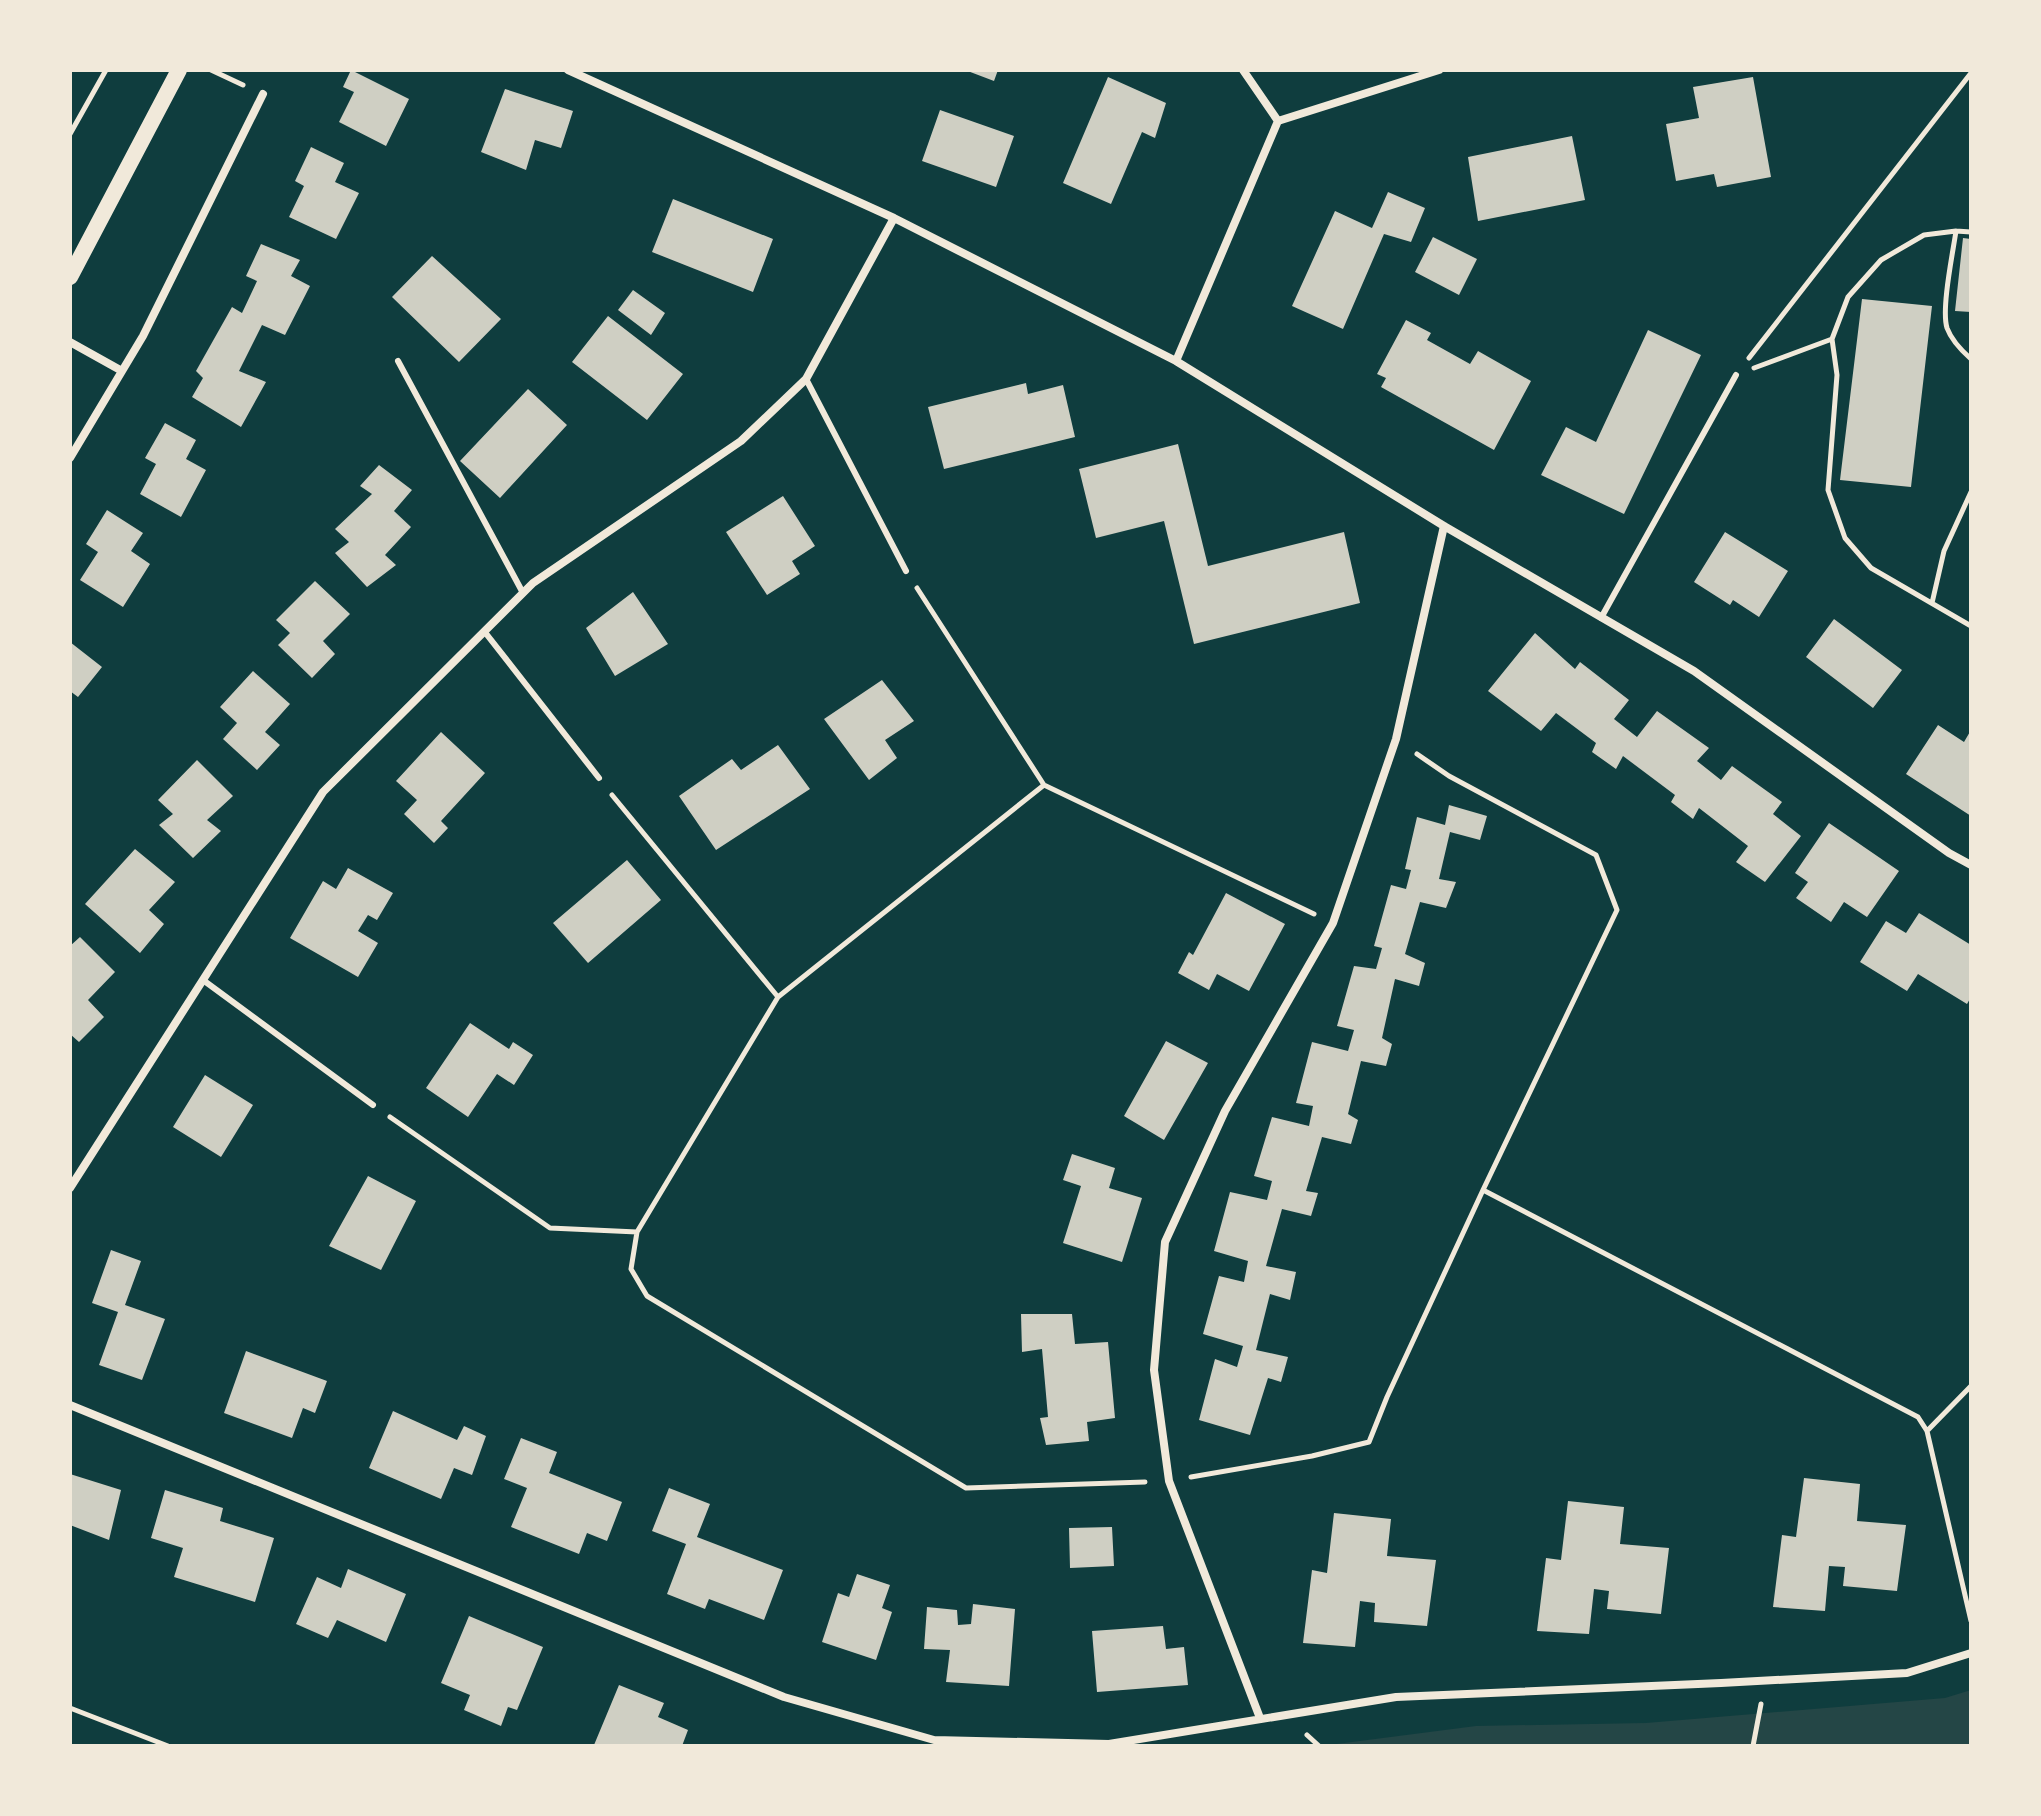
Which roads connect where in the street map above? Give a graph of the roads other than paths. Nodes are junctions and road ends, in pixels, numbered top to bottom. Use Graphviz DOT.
graph roads {
  1 [pos="179,70"];
  2 [pos="568,70"];
  3 [pos="1243,70"];
  4 [pos="1439,70"];
  5 [pos="263,94"];
  6 [pos="1278,121"];
  7 [pos="894,218"];
  8 [pos="70,277"];
  9 [pos="70,342"];
  10 [pos="398,361"];
  11 [pos="1176,361"];
  12 [pos="122,371"];
  13 [pos="1736,375"];
  14 [pos="806,379"];
  15 [pos="70,458"];
  16 [pos="1444,526"];
  17 [pos="906,571"];
  18 [pos="523,593"];
  19 [pos="1601,618"];
  20 [pos="484,631"];
  21 [pos="599,778"];
  22 [pos="1971,865"];
  23 [pos="203,980"];
  24 [pos="373,1105"];
  25 [pos="70,1188"];
  26 [pos="70,1405"];
  27 [pos="1971,1653"];
  28 [pos="1260,1718"];
  1 -- 8 [label="main road"];
  2 -- 7 [label="street"];
  3 -- 6 [label="street"];
  4 -- 6 [label="street"];
  5 -- 12 [label="street"];
  6 -- 11 [label="street"];
  7 -- 11 [label="street"];
  7 -- 14 [label="street"];
  9 -- 12 [label="street"];
  10 -- 18 [label="lane"];
  11 -- 16 [label="street"];
  12 -- 15 [label="street"];
  13 -- 19 [label="lane"];
  14 -- 17 [label="lane"];
  14 -- 18 [label="street"];
  16 -- 19 [label="street"];
  16 -- 28 [label="street"];
  18 -- 20 [label="street"];
  19 -- 22 [label="street"];
  20 -- 21 [label="lane"];
  20 -- 23 [label="street"];
  23 -- 24 [label="lane"];
  23 -- 25 [label="street"];
  26 -- 28 [label="street"];
  27 -- 28 [label="street"];
}
